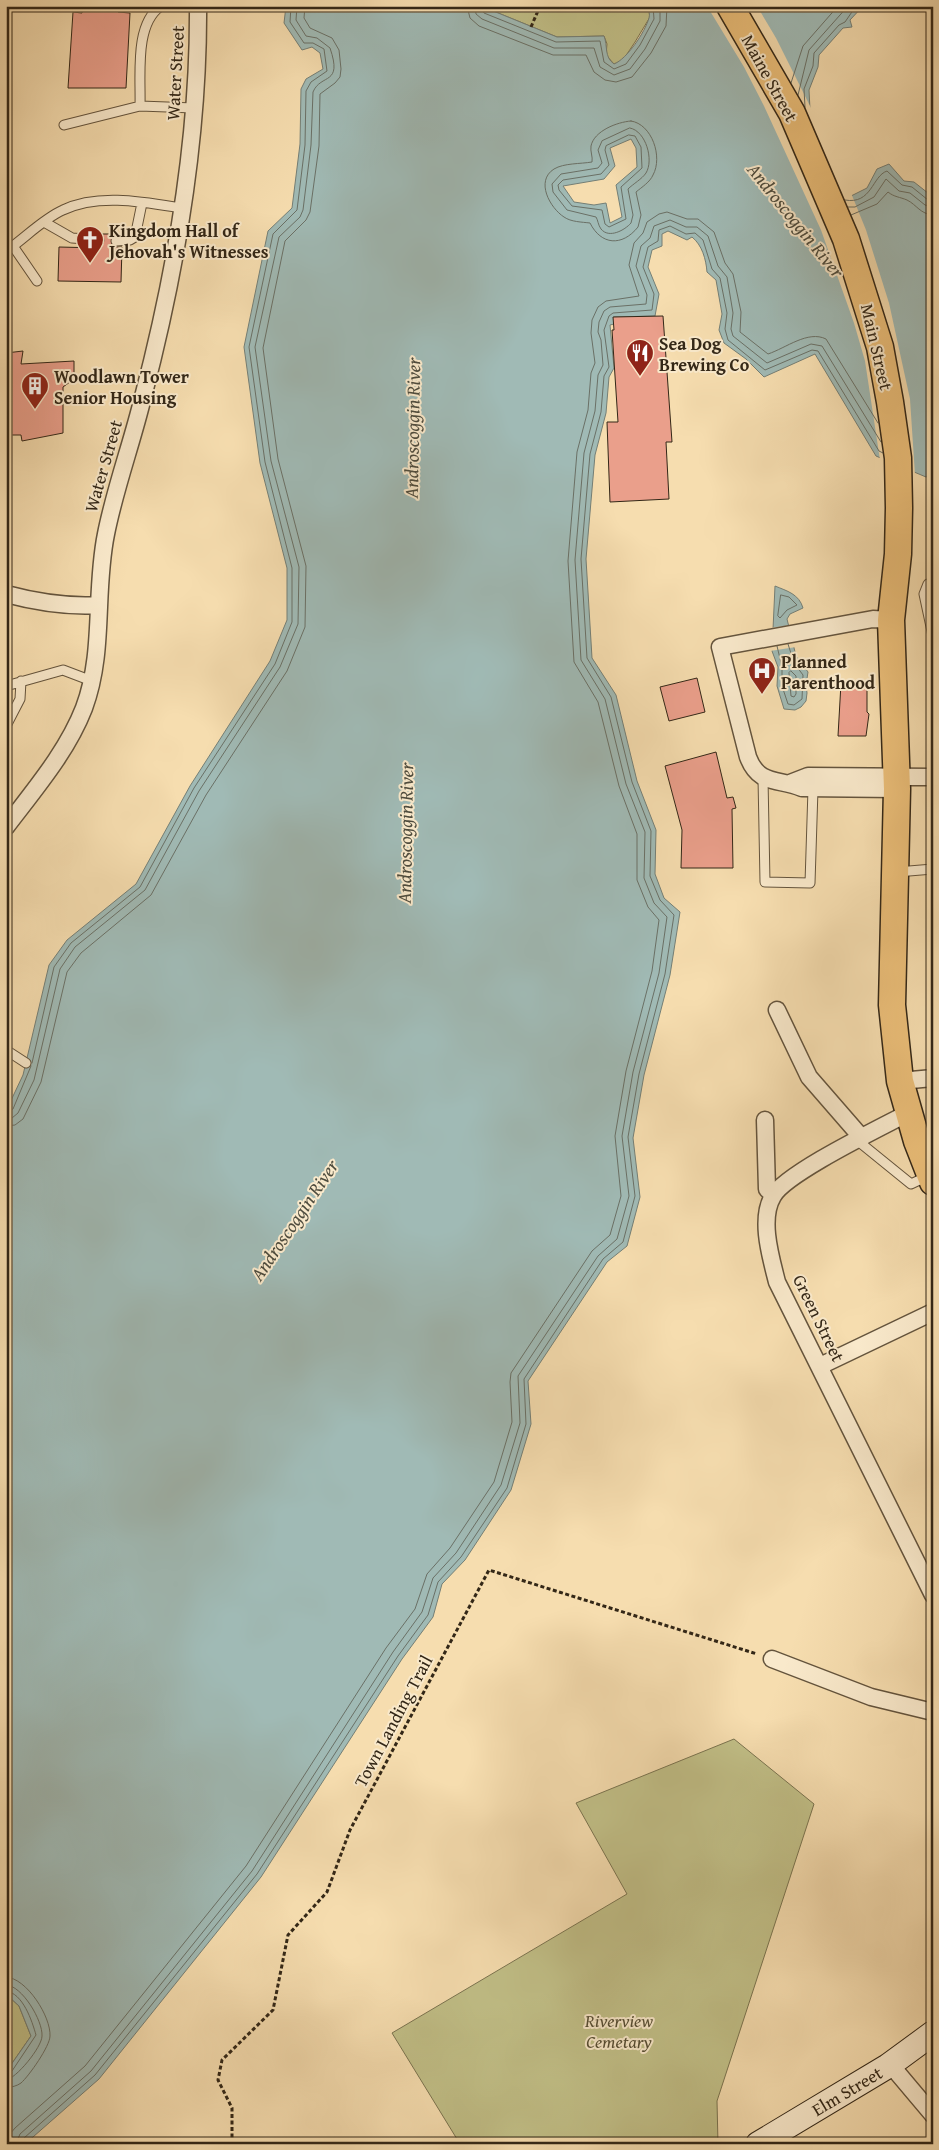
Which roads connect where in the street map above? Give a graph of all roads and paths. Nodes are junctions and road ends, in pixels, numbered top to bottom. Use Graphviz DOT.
graph roads {
  1 [pos="161,6"];
  2 [pos="198,6"];
  3 [pos="540,6"];
  4 [pos="730,6"];
  5 [pos="532,26"];
  6 [pos="140,106"];
  7 [pos="194,108"];
  8 [pos="64,125"];
  9 [pos="808,151"];
  10 [pos="142,203"];
  11 [pos="181,208"];
  12 [pos="44,222"];
  13 [pos="99,240"];
  14 [pos="116,241"];
  15 [pos="37,281"];
  16 [pos="933,583"];
  17 [pos="6,594"];
  18 [pos="99,605"];
  19 [pos="930,611"];
  20 [pos="891,620"];
  21 [pos="933,636"];
  22 [pos="21,681"];
  23 [pos="92,681"];
  24 [pos="6,686"];
  25 [pos="6,726"];
  26 [pos="933,777"];
  27 [pos="763,778"];
  28 [pos="790,783"];
  29 [pos="896,783"];
  30 [pos="813,789"];
  31 [pos="6,827"];
  32 [pos="933,869"];
  33 [pos="895,872"];
  34 [pos="777,1010"];
  35 [pos="6,1050"];
  36 [pos="26,1063"];
  37 [pos="933,1078"];
  38 [pos="900,1081"];
  39 [pos="908,1113"];
  40 [pos="765,1120"];
  41 [pos="860,1140"];
  42 [pos="931,1178"];
  43 [pos="773,1196"];
  44 [pos="933,1312"];
  45 [pos="820,1366"];
  46 [pos="933,1595"];
  47 [pos="772,1659"];
  48 [pos="933,1712"];
  49 [pos="933,2033"];
  50 [pos="890,2064"];
  51 [pos="933,2116"];
  52 [pos="232,2144"];
  53 [pos="758,2144"];
  1 -- 6 [label="lane"];
  2 -- 7 [label="street, Water Street"];
  3 -- 5 [label="path"];
  4 -- 9 [label="main road, Maine Street"];
  6 -- 7 [label="lane"];
  6 -- 8 [label="lane"];
  7 -- 11 [label="street, Water Street"];
  9 -- 20 [label="main road, Main Street"];
  10 -- 11 [label="lane"];
  10 -- 12 [label="lane"];
  10 -- 14 [label="lane"];
  11 -- 18 [label="street, Water Street"];
  12 -- 13 [label="lane"];
  12 -- 15 [label="lane"];
  16 -- 19 [label="lane"];
  17 -- 18 [label="street"];
  18 -- 23 [label="street, Water Street"];
  19 -- 21 [label="lane"];
  20 -- 27 [label="street"];
  20 -- 29 [label="main road, Main Street"];
  22 -- 23 [label="lane"];
  22 -- 24 [label="lane"];
  22 -- 25 [label="lane"];
  23 -- 31 [label="street, Water Street"];
  26 -- 29 [label="street"];
  27 -- 28 [label="street"];
  27 -- 30 [label="lane"];
  28 -- 29 [label="street"];
  28 -- 30 [label="street"];
  29 -- 30 [label="street"];
  29 -- 33 [label="main road, Main Street"];
  32 -- 33 [label="lane"];
  33 -- 38 [label="main road, Main Street"];
  34 -- 41 [label="street"];
  35 -- 36 [label="lane"];
  37 -- 38 [label="street"];
  38 -- 39 [label="main road, Main Street"];
  39 -- 41 [label="street"];
  39 -- 42 [label="main road, Main Street"];
  40 -- 43 [label="street"];
  41 -- 42 [label="lane"];
  41 -- 43 [label="street"];
  43 -- 45 [label="street, Green Street"];
  44 -- 45 [label="street"];
  45 -- 46 [label="street, Green Street"];
  47 -- 48 [label="street"];
  47 -- 52 [label="path, Town Landing Trail"];
  49 -- 50 [label="main road, Elm Street"];
  50 -- 51 [label="street"];
  50 -- 53 [label="main road, Elm Street"];
}
